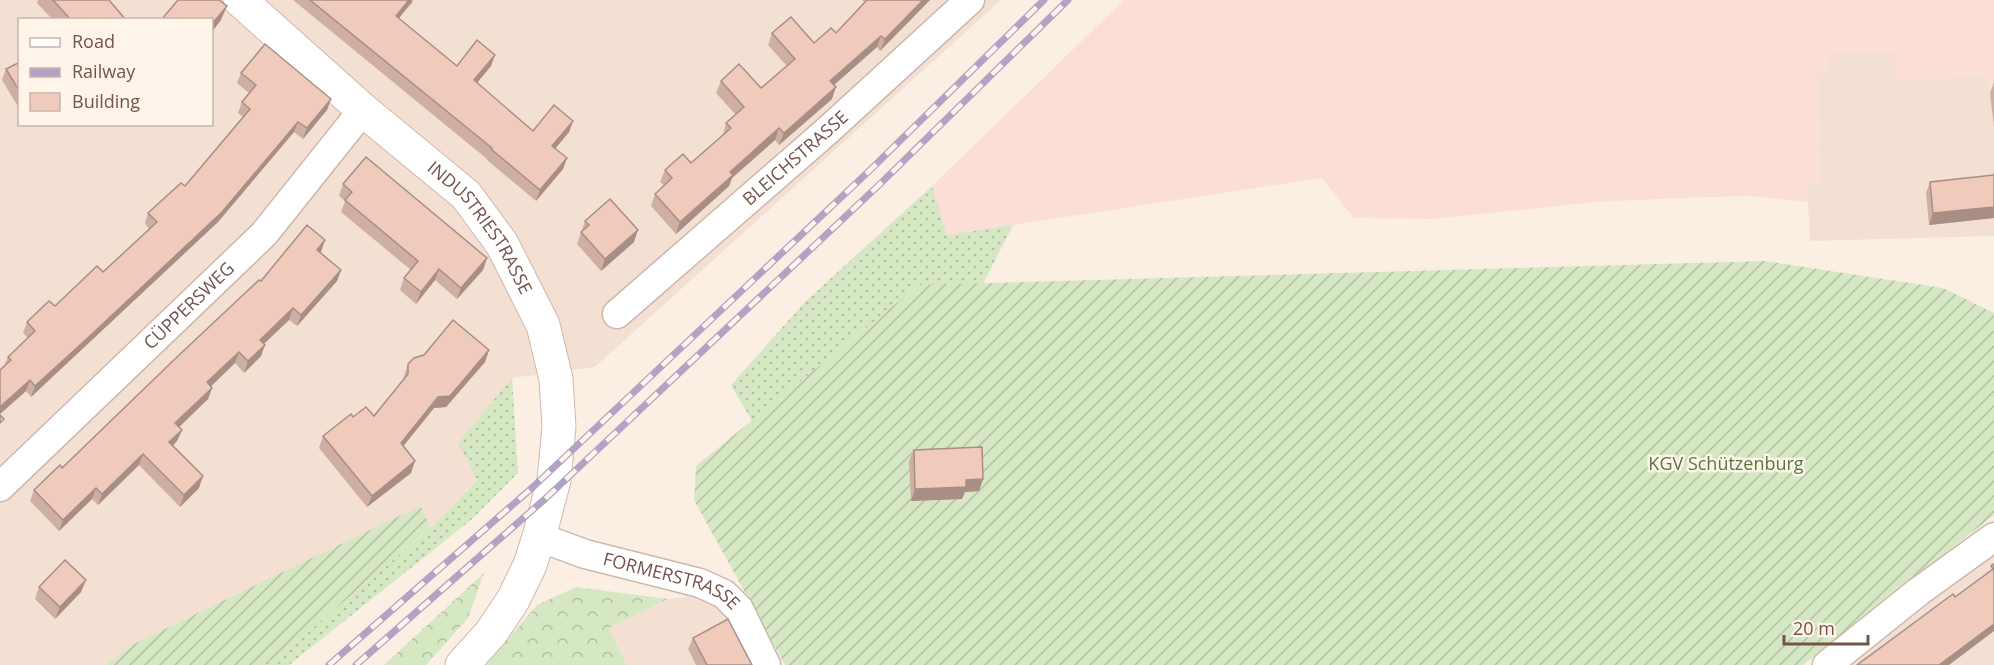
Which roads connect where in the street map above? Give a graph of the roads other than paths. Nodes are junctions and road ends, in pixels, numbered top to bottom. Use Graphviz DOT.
graph roads {
  1 [pos="240,0"];
  2 [pos="970,0"];
  3 [pos="363,110"];
  4 [pos="617,314"];
  5 [pos="0,487"];
  6 [pos="539,537"];
  7 [pos="1994,537"];
  8 [pos="462,665"];
  9 [pos="766,665"];
  10 [pos="1827,665"];
  1 -- 3 [label="street, INDUSTRIESTRASSE"];
  2 -- 4 [label="street, BLEICHSTRASSE"];
  3 -- 5 [label="street, CÜPPERSWEG"];
  3 -- 6 [label="street, INDUSTRIESTRASSE"];
  6 -- 8 [label="street, INDUSTRIESTRASSE"];
  6 -- 9 [label="street, FORMERSTRASSE"];
  7 -- 10 [label="street"];
}
